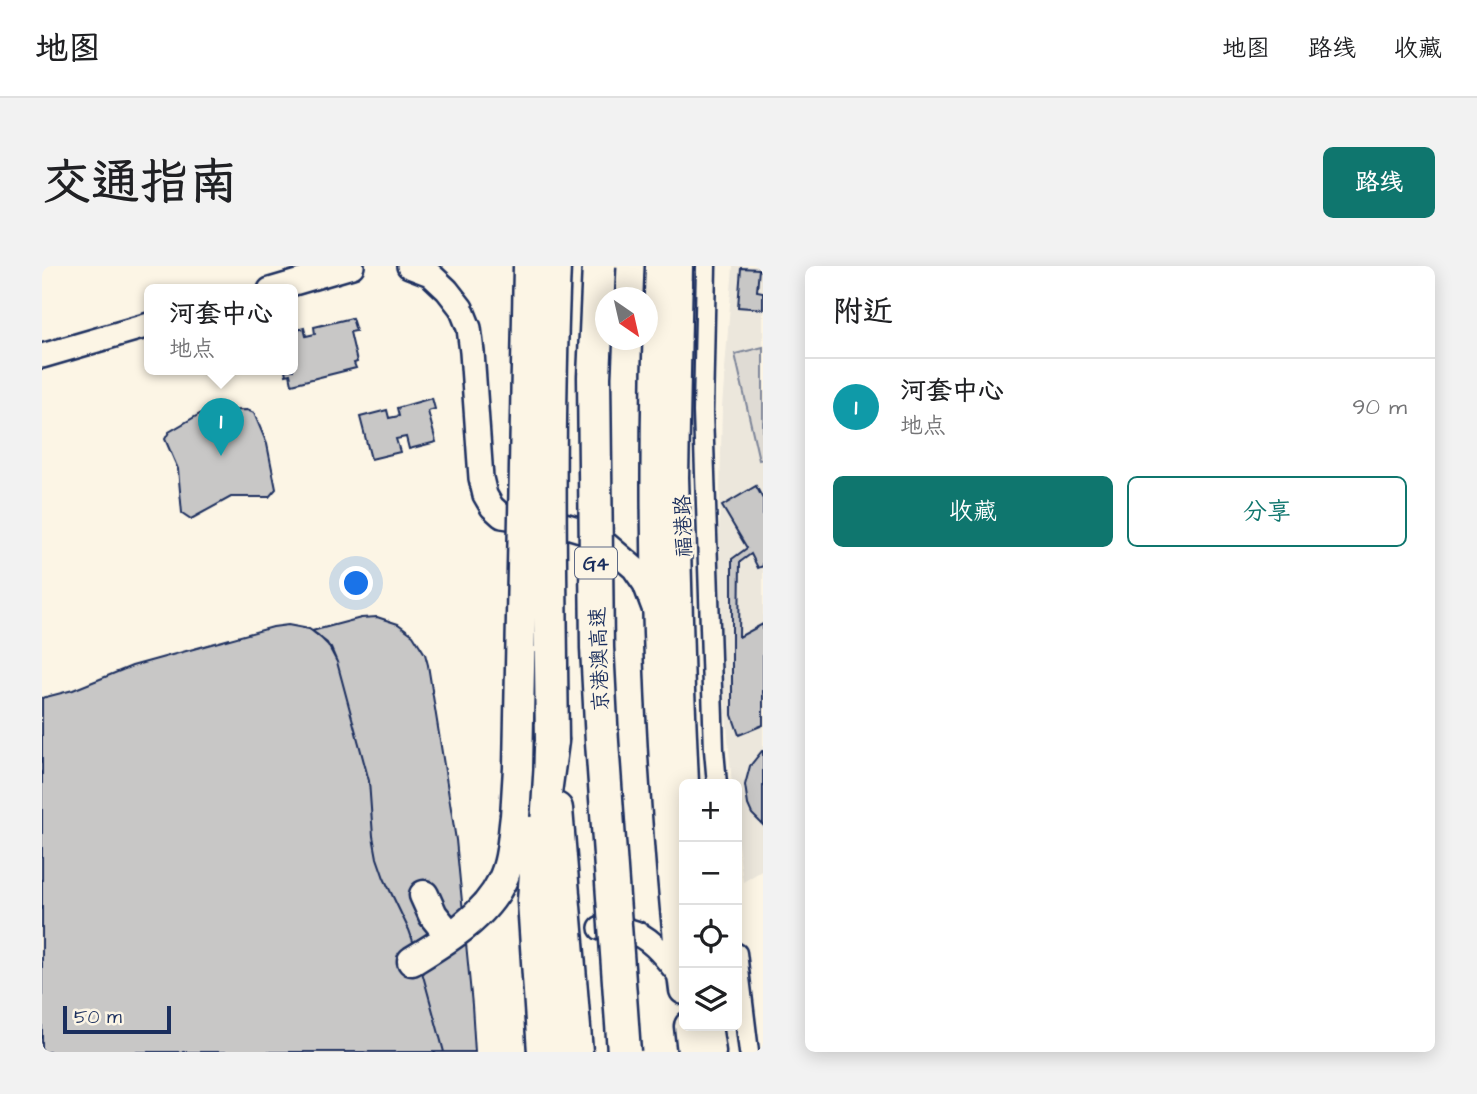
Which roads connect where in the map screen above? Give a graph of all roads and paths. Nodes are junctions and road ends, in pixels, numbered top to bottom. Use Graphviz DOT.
graph roads {
  1 [pos="352,266"];
  2 [pos="410,266"];
  3 [pos="528,266"];
  4 [pos="540,266"];
  5 [pos="554,266"];
  6 [pos="599,266"];
  7 [pos="660,266"];
  8 [pos="676,266"];
  9 [pos="706,266"];
  10 [pos="290,284"];
  11 [pos="144,326"];
  12 [pos="42,356"];
  13 [pos="526,360"];
  14 [pos="657,615"];
  15 [pos="552,741"];
  16 [pos="682,779"];
  17 [pos="717,779"];
  18 [pos="609,859"];
  19 [pos="424,895"];
  20 [pos="601,928"];
  21 [pos="450,936"];
  22 [pos="412,961"];
  23 [pos="682,968"];
  24 [pos="739,968"];
  25 [pos="679,977"];
  26 [pos="690,1031"];
  27 [pos="706,1031"];
  28 [pos="544,1052"];
  29 [pos="576,1052"];
  30 [pos="624,1052"];
  31 [pos="646,1052"];
  32 [pos="692,1052"];
  33 [pos="709,1052"];
  34 [pos="749,1052"];
  1 -- 10 [label="street"];
  2 -- 14 [label="street"];
  3 -- 13 [label="main road, bridge"];
  4 -- 13 [label="highway, bridge"];
  5 -- 15 [label="highway, G4, bridge"];
  6 -- 18 [label="highway, 京港澳高速 / G4, bridge"];
  7 -- 14 [label="main road"];
  8 -- 16 [label="highway"];
  9 -- 17 [label="street, 福港路"];
  11 -- 12 [label="street"];
  13 -- 21 [label="main road, bridge"];
  14 -- 23 [label="main road"];
  15 -- 28 [label="highway"];
  15 -- 29 [label="highway, G4"];
  18 -- 30 [label="highway, 京港澳高速 / G4, bridge"];
  18 -- 31 [label="highway, bridge"];
  19 -- 21 [label="main road"];
  20 -- 25 [label="street"];
  21 -- 22 [label="main road"];
  24 -- 34 [label="street"];
  26 -- 32 [label="main road"];
  27 -- 33 [label="highway"];
}
